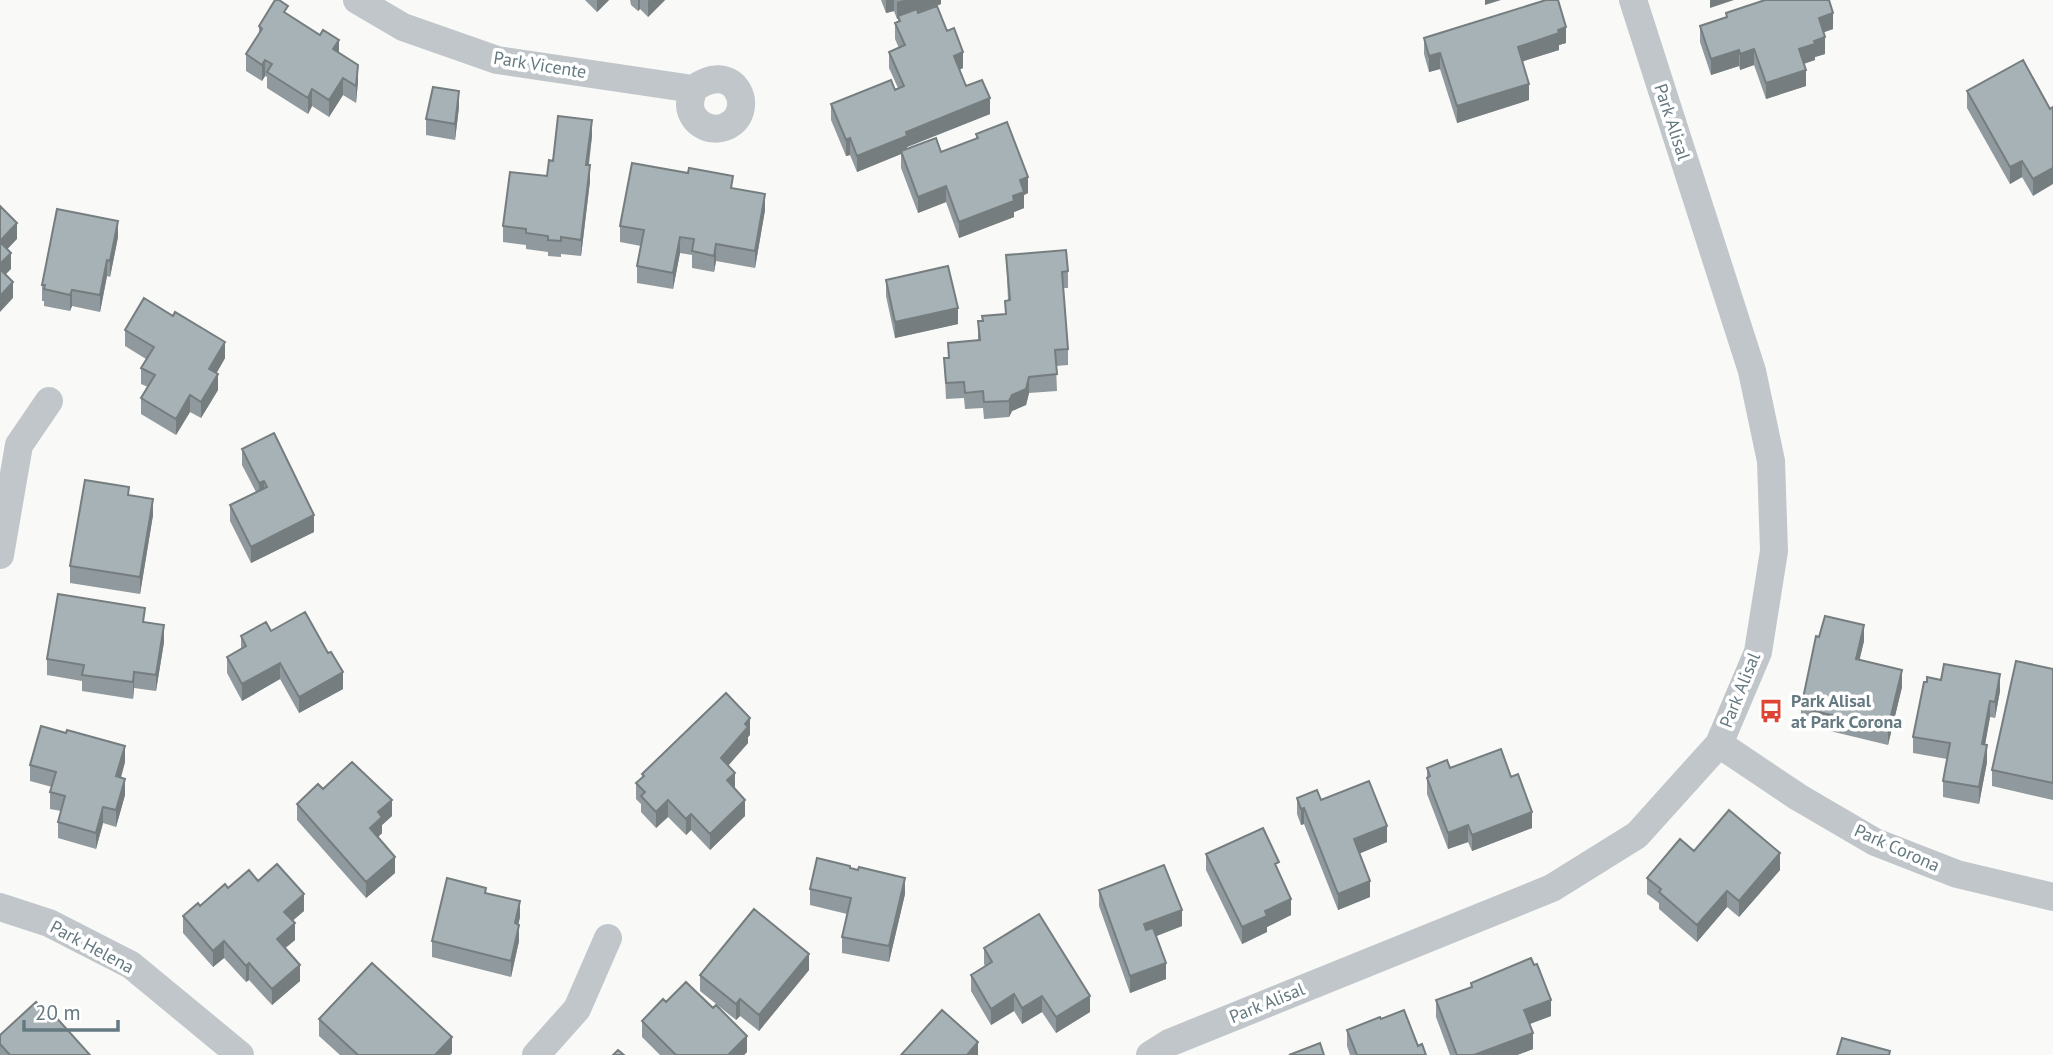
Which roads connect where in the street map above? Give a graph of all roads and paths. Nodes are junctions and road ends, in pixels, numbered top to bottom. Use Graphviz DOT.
graph roads {
  1 [pos="357,0"];
  2 [pos="1633,0"];
  3 [pos="693,89"];
  4 [pos="48,401"];
  5 [pos="0,555"];
  6 [pos="1718,744"];
  7 [pos="2053,897"];
  8 [pos="0,907"];
  9 [pos="608,938"];
  10 [pos="240,1055"];
  11 [pos="536,1055"];
  12 [pos="1150,1055"];
  1 -- 3 [label="street, Park Vicente"];
  2 -- 6 [label="street, Park Alisal"];
  4 -- 5 [label="street"];
  6 -- 7 [label="street, Park Corona"];
  6 -- 12 [label="street, Park Alisal"];
  8 -- 10 [label="street, Park Helena"];
  9 -- 11 [label="street"];
}
